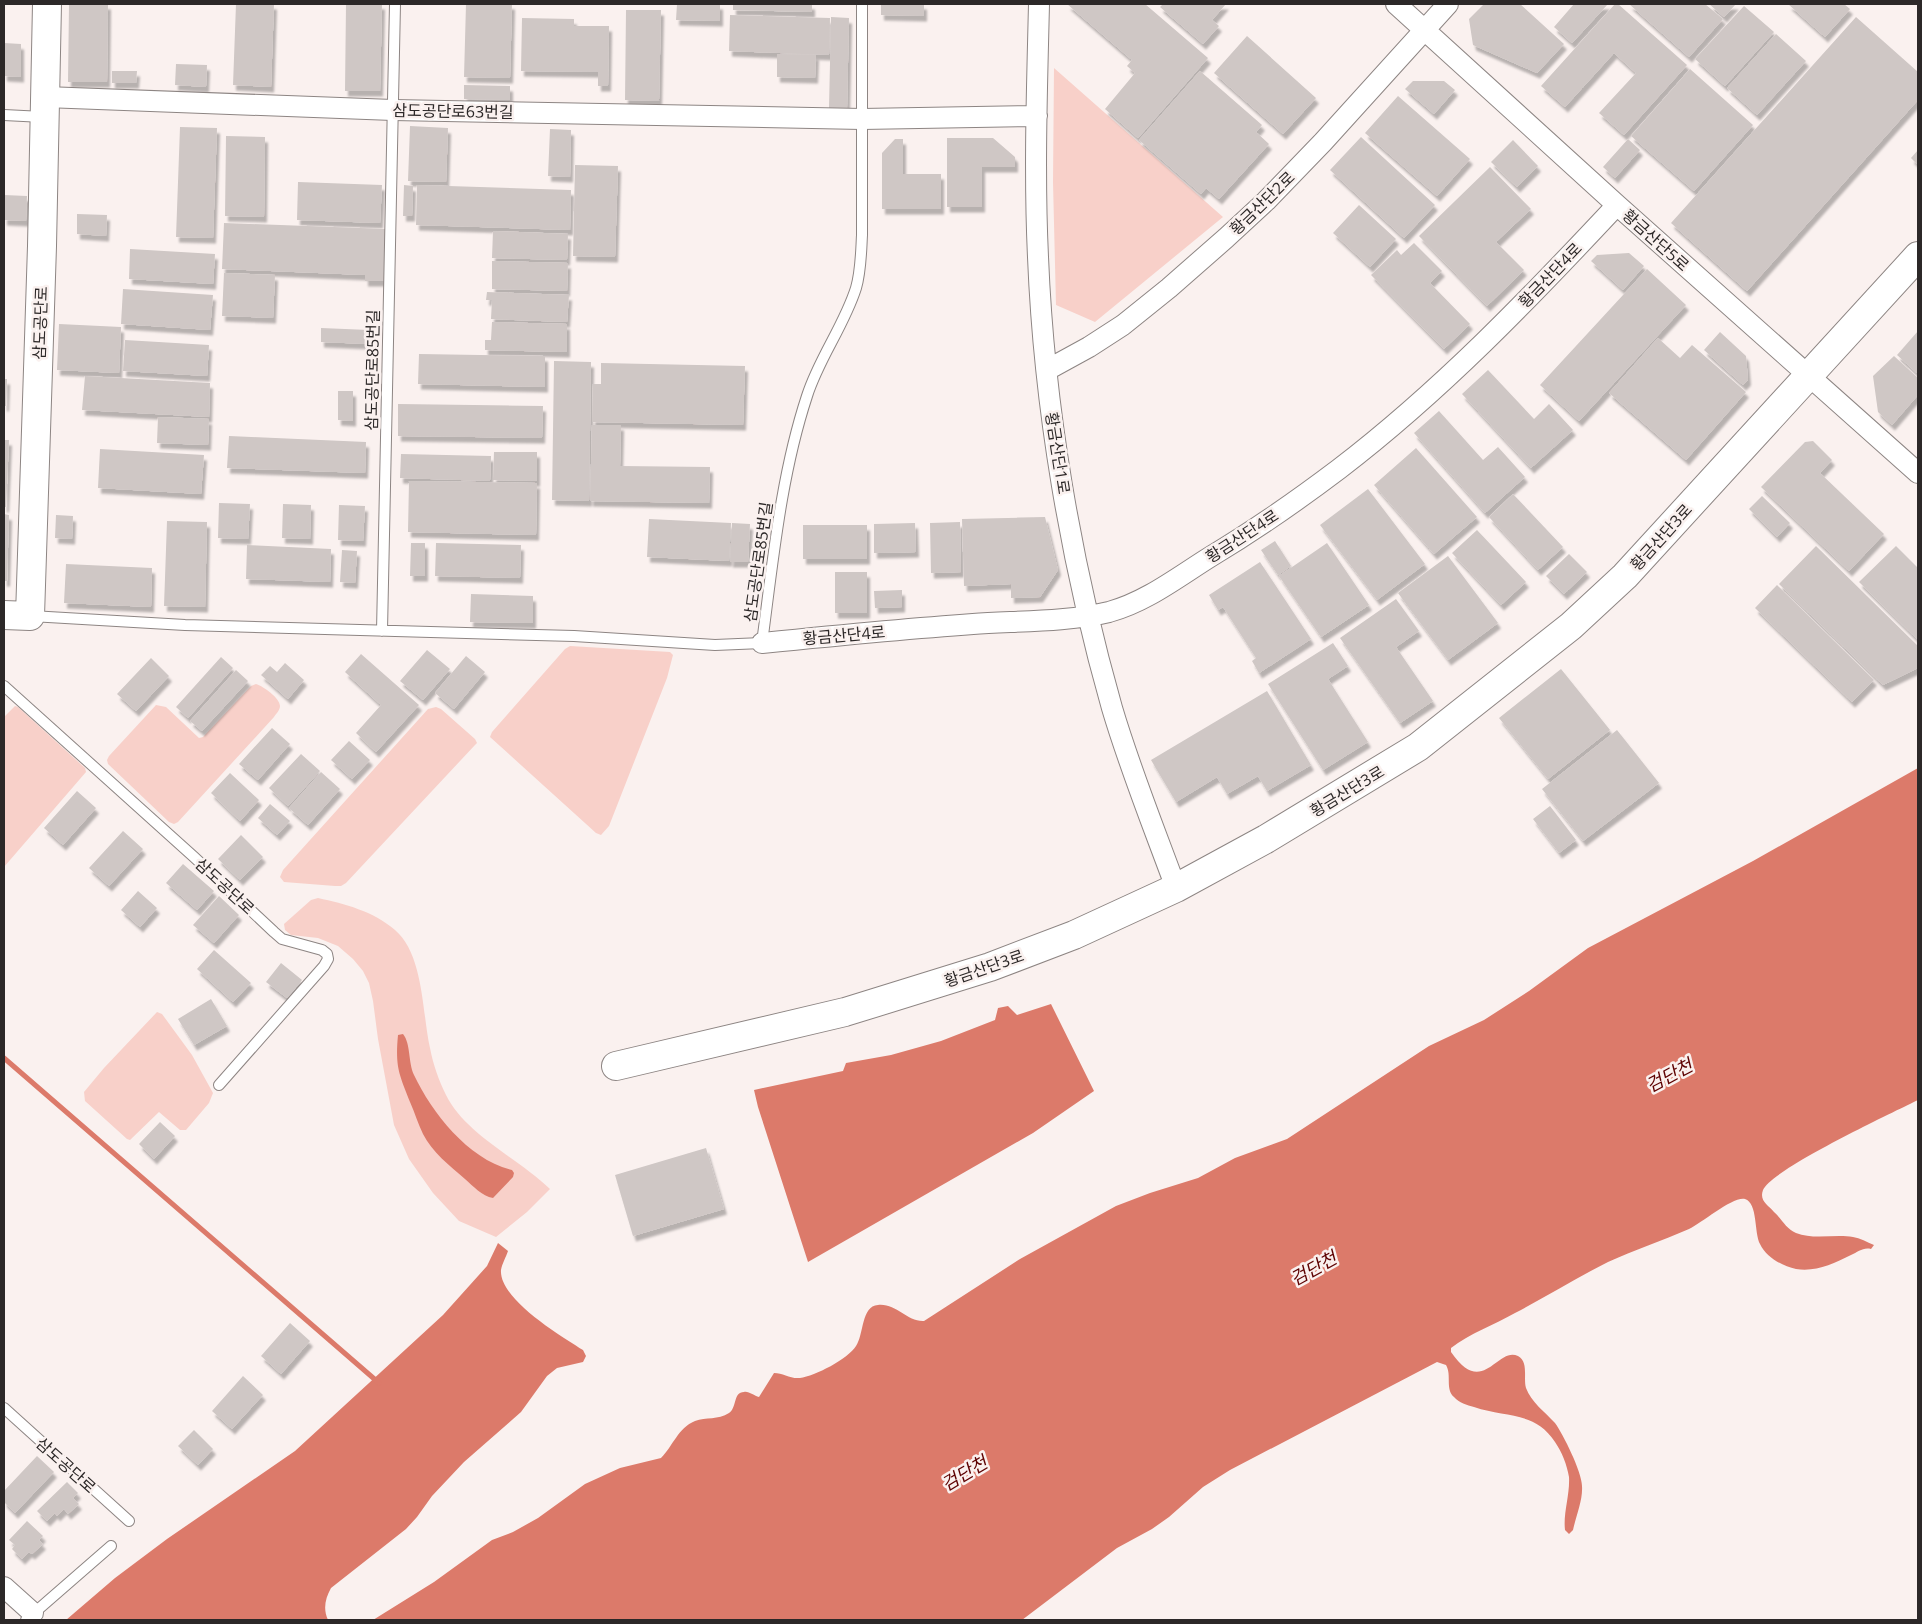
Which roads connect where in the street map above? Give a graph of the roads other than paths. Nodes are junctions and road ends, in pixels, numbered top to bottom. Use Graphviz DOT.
graph roads {
  1 [pos="47,4"];
  2 [pos="395,4"];
  3 [pos="862,4"];
  4 [pos="1039,4"];
  5 [pos="1396,4"];
  6 [pos="1448,4"];
  7 [pos="1425,29"];
  8 [pos="44,107"];
  9 [pos="393,110"];
  10 [pos="4,115"];
  11 [pos="1037,116"];
  12 [pos="862,119"];
  13 [pos="1617,205"];
  14 [pos="1918,256"];
  15 [pos="1047,370"];
  16 [pos="1809,376"];
  17 [pos="1918,473"];
  18 [pos="4,615"];
  19 [pos="30,616"];
  20 [pos="1089,616"];
  21 [pos="382,631"];
  22 [pos="762,642"];
  23 [pos="4,686"];
  24 [pos="1176,888"];
  25 [pos="616,1066"];
  26 [pos="219,1084"];
  27 [pos="4,1408"];
  28 [pos="129,1521"];
  29 [pos="111,1546"];
  30 [pos="4,1587"];
  31 [pos="30,1617"];
  1 -- 8 [label="street, 삼도공단로"];
  2 -- 9 [label="lane, 삼도공단로85번길"];
  3 -- 12 [label="lane, 삼도공단로85번길"];
  4 -- 11 [label="street, 황금산단1로"];
  5 -- 7 [label="street, 황금산단5로"];
  6 -- 7 [label="street, 황금산단2로"];
  7 -- 13 [label="street, 황금산단5로"];
  7 -- 15 [label="street, 황금산단2로"];
  8 -- 9 [label="street, 삼도공단로63번길"];
  8 -- 10 [label="lane"];
  8 -- 19 [label="street, 삼도공단로"];
  9 -- 12 [label="street, 삼도공단로63번길"];
  9 -- 21 [label="lane, 삼도공단로85번길"];
  11 -- 12 [label="street, 삼도공단로63번길"];
  11 -- 15 [label="street, 황금산단1로"];
  12 -- 22 [label="lane, 삼도공단로85번길"];
  13 -- 16 [label="street, 황금산단5로"];
  13 -- 20 [label="street, 황금산단4로"];
  14 -- 16 [label="street, 황금산단3로"];
  15 -- 20 [label="street, 황금산단1로"];
  16 -- 17 [label="street, 황금산단5로"];
  16 -- 24 [label="street, 황금산단3로"];
  18 -- 19 [label="street"];
  19 -- 21 [label="lane, 삼도공단로85번길"];
  20 -- 22 [label="street, 황금산단4로"];
  20 -- 24 [label="street, 황금산단1로"];
  21 -- 22 [label="lane, 삼도공단로85번길"];
  23 -- 26 [label="lane, 삼도공단로"];
  24 -- 25 [label="street, 황금산단3로"];
  27 -- 28 [label="lane, 삼도공단로"];
  29 -- 31 [label="lane"];
  30 -- 31 [label="street"];
}
